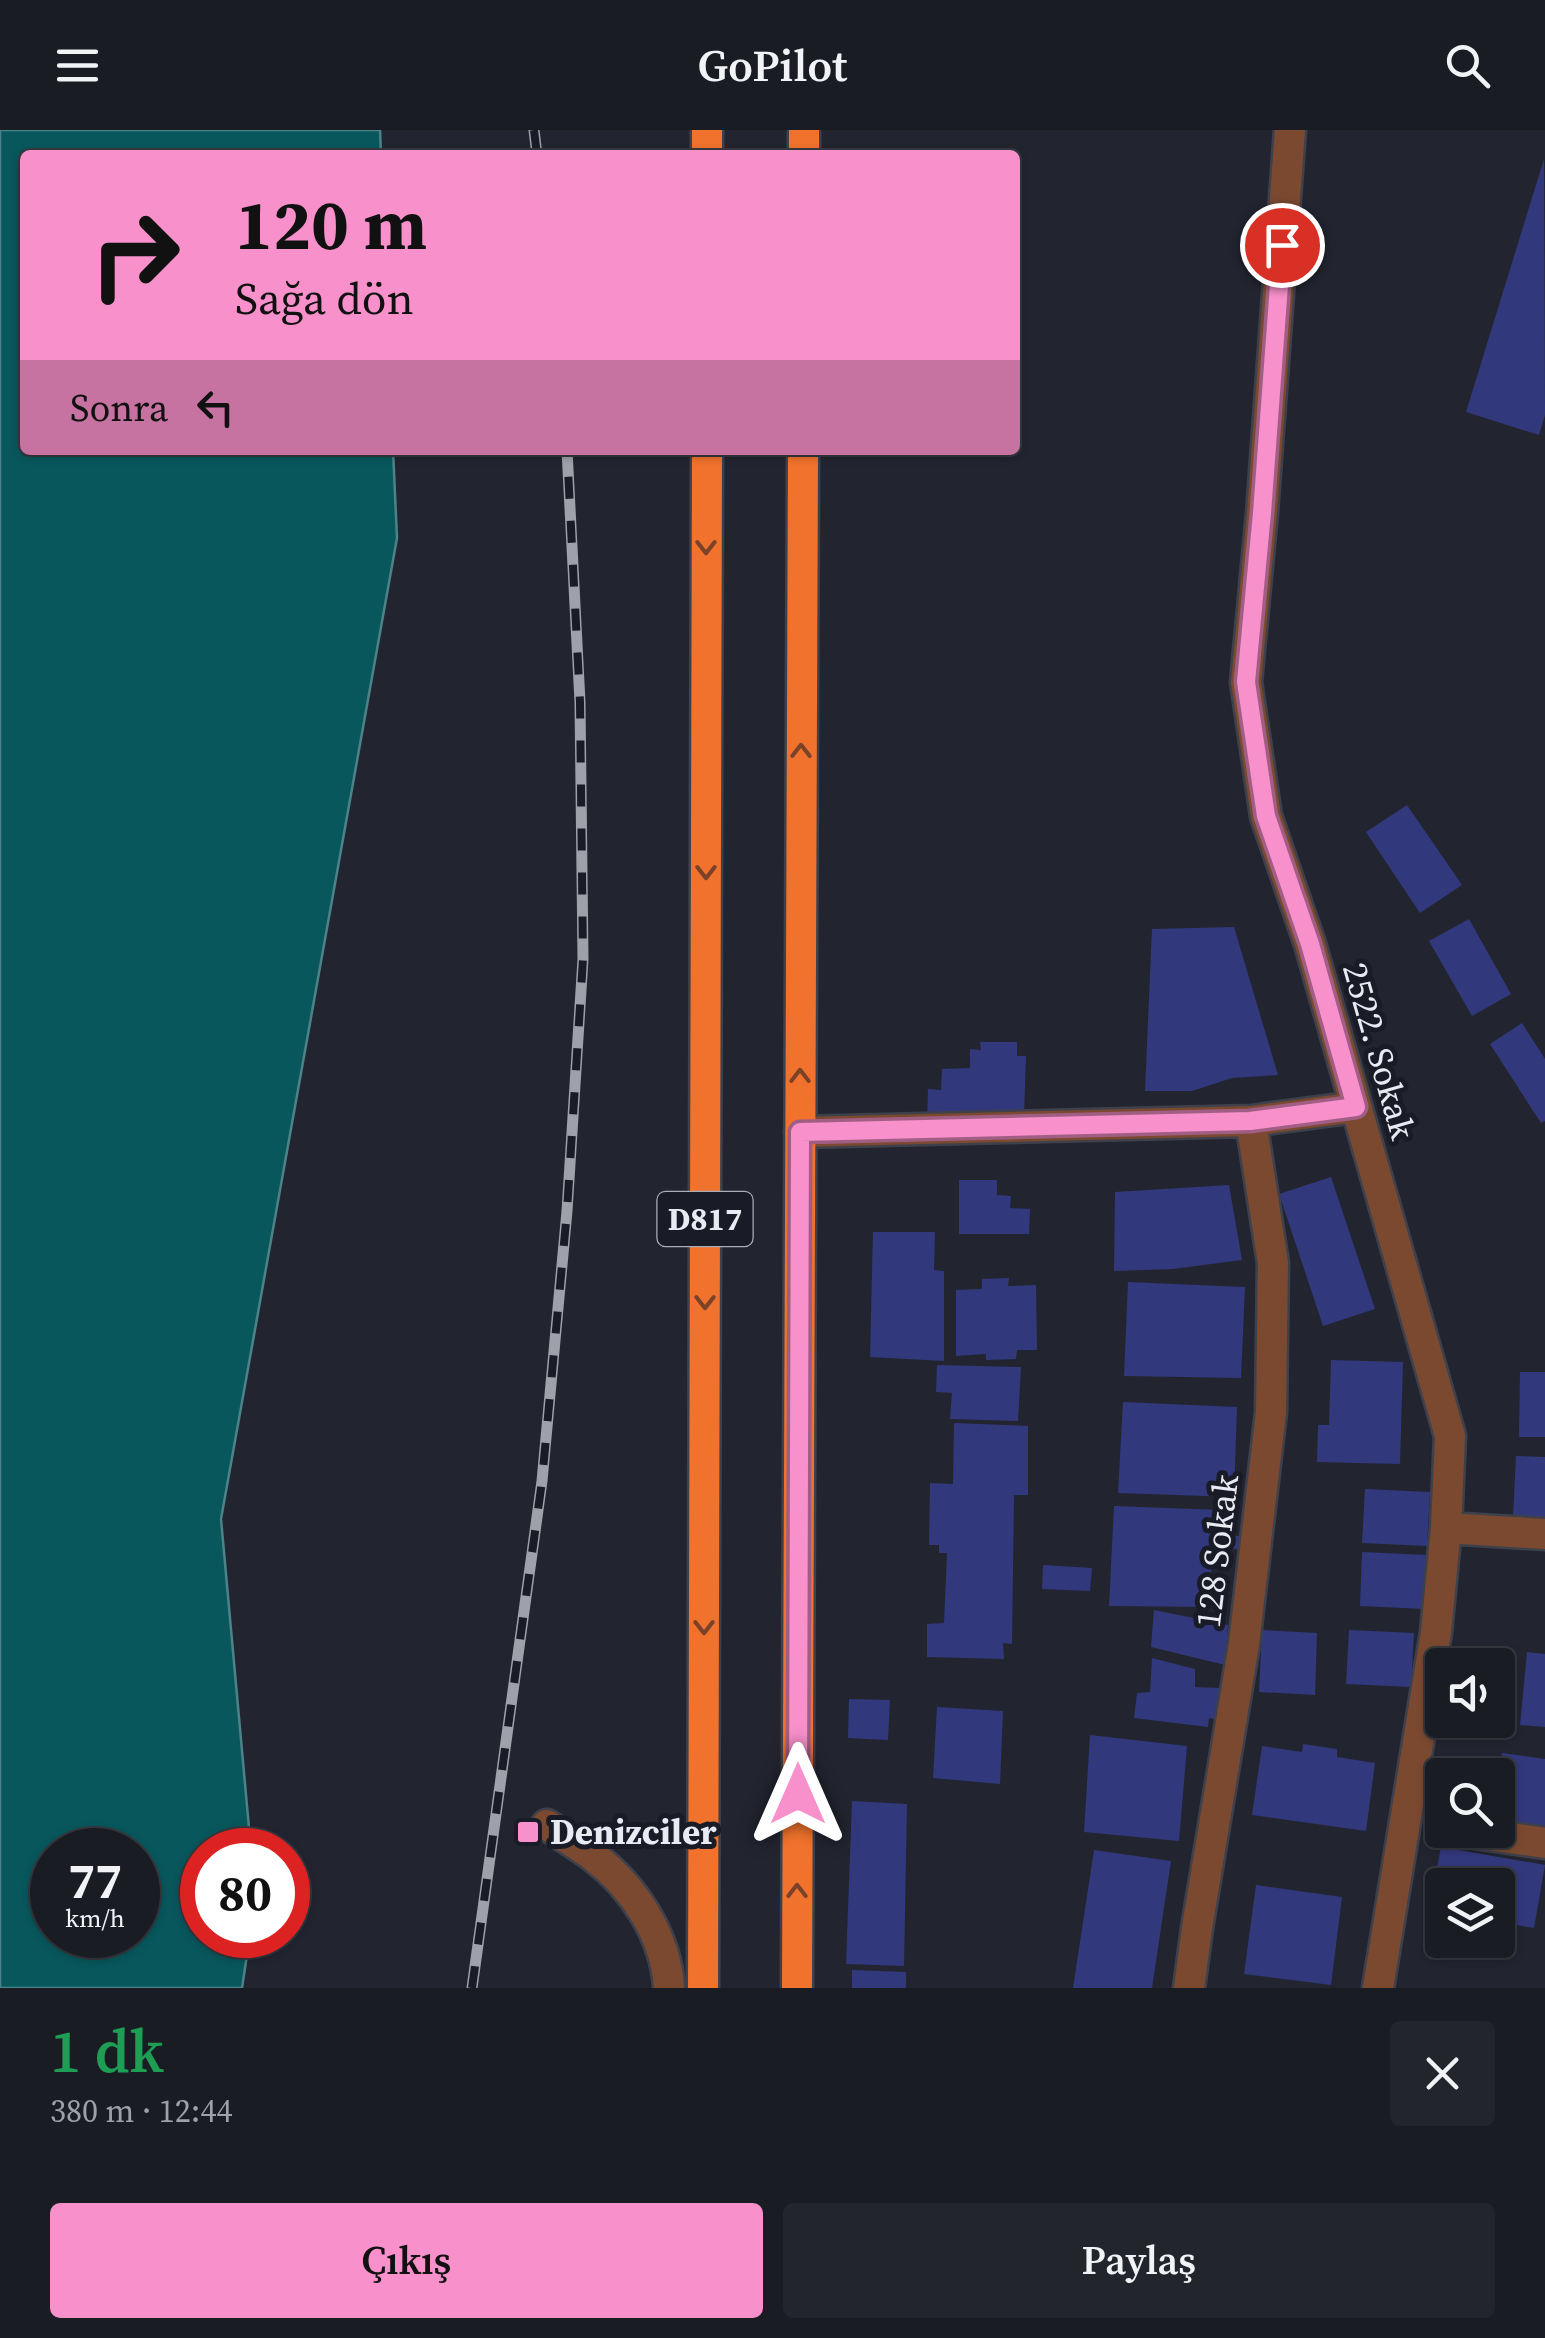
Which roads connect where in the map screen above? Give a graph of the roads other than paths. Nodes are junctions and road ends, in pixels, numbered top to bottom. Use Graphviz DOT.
graph roads {
  1 [pos="1290,130"];
  2 [pos="706,455"];
  3 [pos="802,455"];
  4 [pos="1356,1107"];
  5 [pos="1250,1121"];
  6 [pos="800,1132"];
  7 [pos="1446,1528"];
  8 [pos="1545,1534"];
  9 [pos="1404,1822"];
  10 [pos="1425,1825"];
  11 [pos="547,1826"];
  12 [pos="1515,1839"];
  13 [pos="1545,1843"];
  14 [pos="669,1988"];
  15 [pos="703,1988"];
  16 [pos="797,1988"];
  17 [pos="1189,1988"];
  18 [pos="1378,1988"];
  1 -- 4 [label="street, 2522. Sokak"];
  2 -- 15 [label="highway, D817, one-way"];
  6 -- 3 [label="highway, D817, one-way"];
  4 -- 5 [label="street"];
  4 -- 7 [label="street, 2522. Sokak"];
  5 -- 6 [label="street"];
  5 -- 17 [label="street, 128 Sokak"];
  16 -- 6 [label="highway, D817, one-way"];
  7 -- 8 [label="street"];
  7 -- 9 [label="street, 2522. Sokak"];
  9 -- 10 [label="street"];
  9 -- 18 [label="street, 2522. Sokak"];
  11 -- 14 [label="street"];
  12 -- 13 [label="street"];
}
